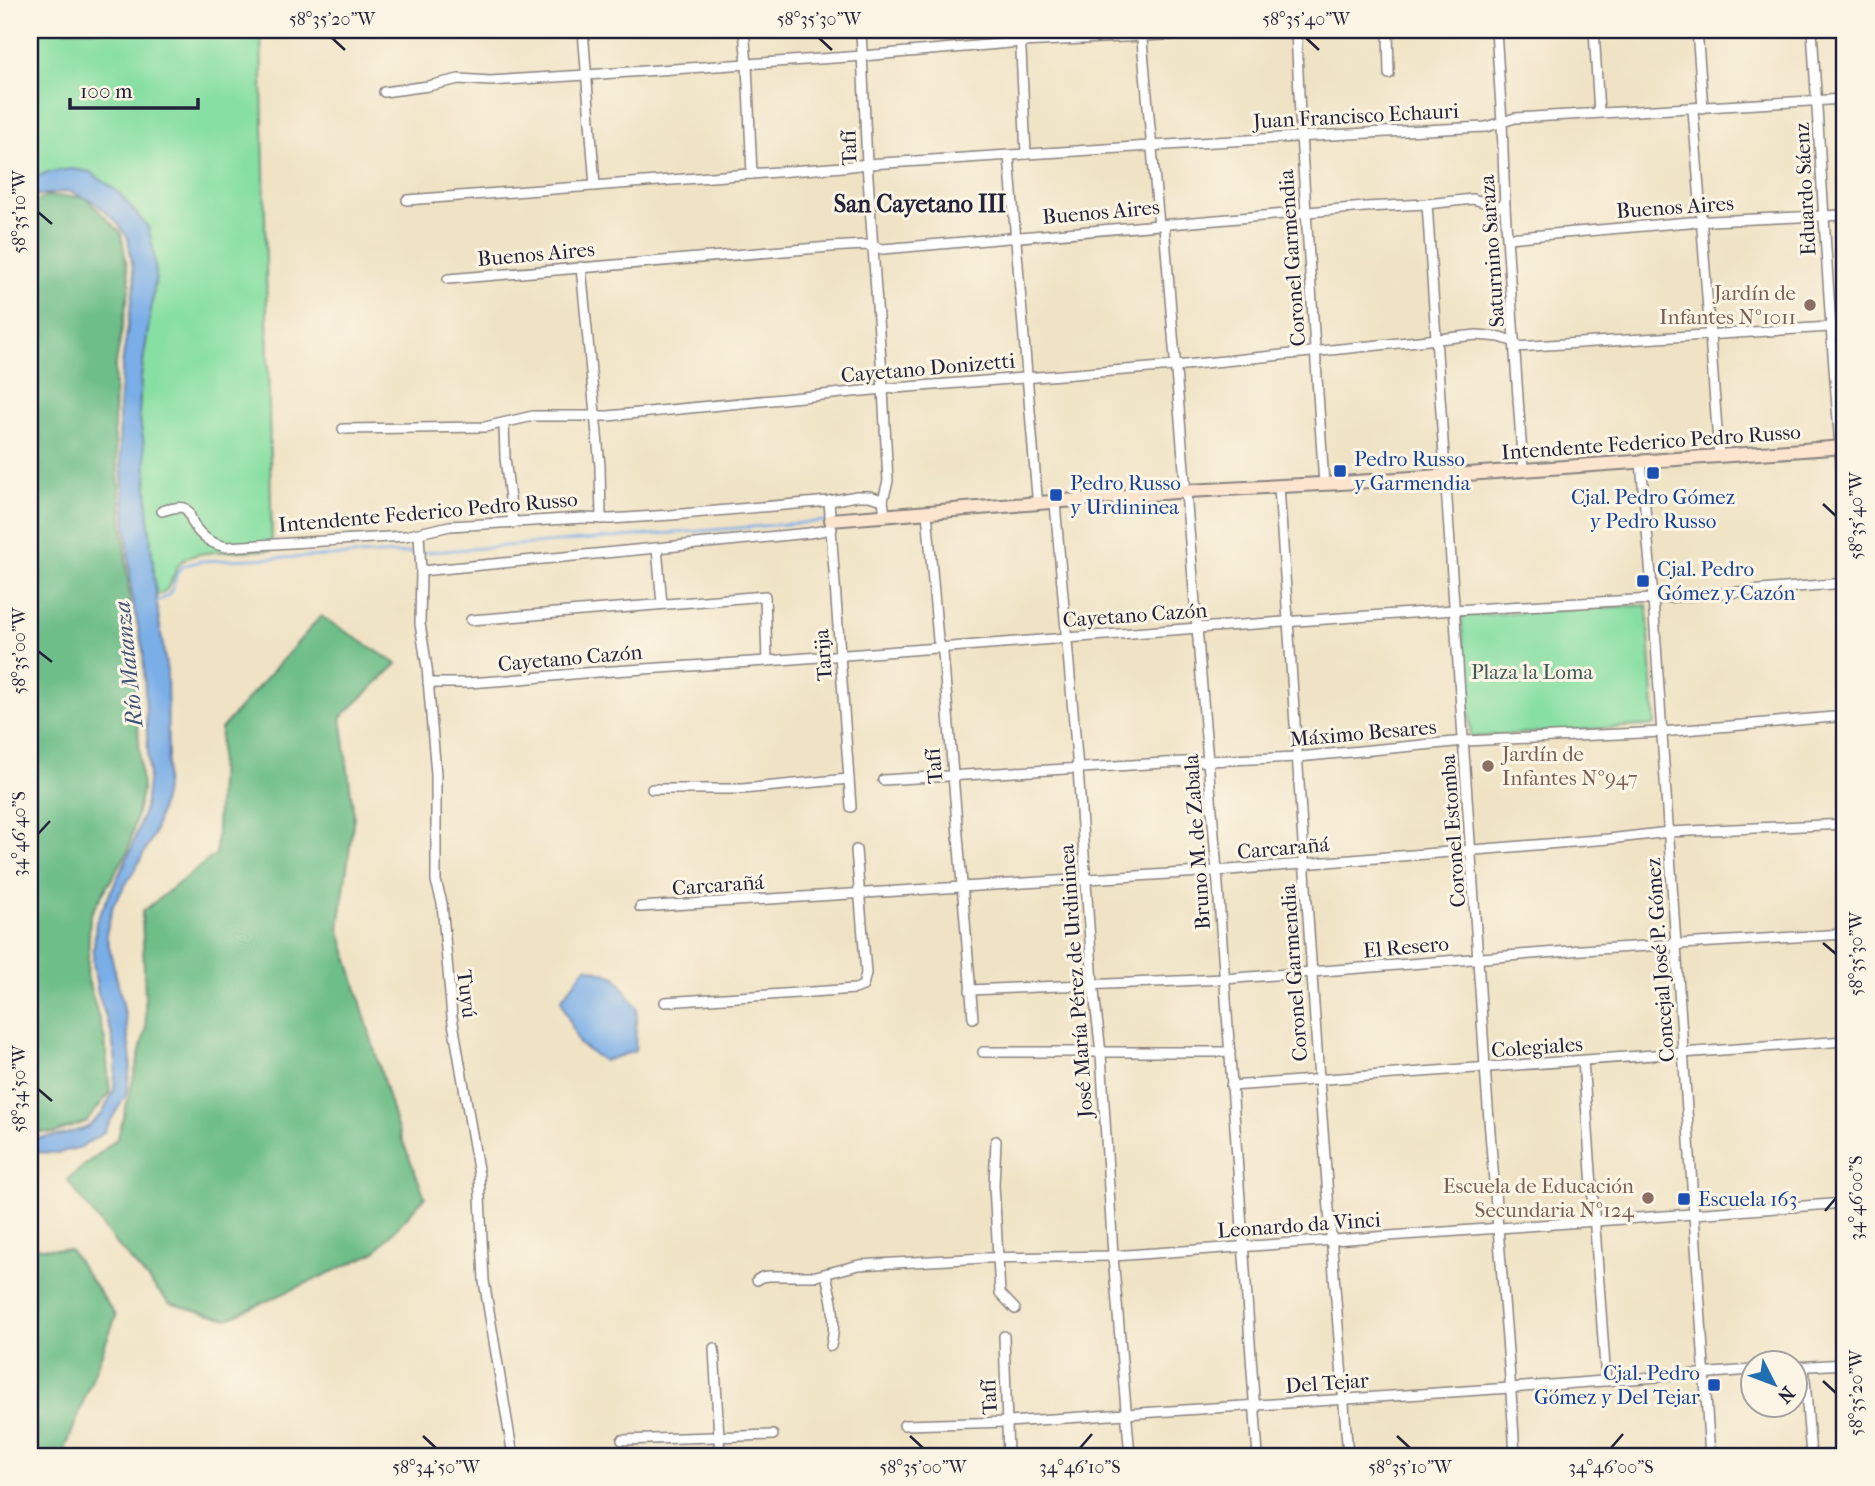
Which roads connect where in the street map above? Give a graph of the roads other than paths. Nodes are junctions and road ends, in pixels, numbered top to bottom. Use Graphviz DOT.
graph roads {
  1 [pos="583,30"];
  2 [pos="744,30"];
  3 [pos="861,30"];
  4 [pos="1020,30"];
  5 [pos="1266,30"];
  6 [pos="1296,30"];
  7 [pos="1388,30"];
  8 [pos="1496,30"];
  9 [pos="1594,30"];
  10 [pos="1697,30"];
  11 [pos="1812,30"];
  12 [pos="1141,34"];
  13 [pos="1021,43"];
  14 [pos="863,56"];
  15 [pos="747,65"];
  16 [pos="1389,74"];
  17 [pos="586,75"];
  18 [pos="384,92"];
  19 [pos="1845,99"];
  20 [pos="1817,100"];
  21 [pos="1698,108"];
  22 [pos="1599,113"];
  23 [pos="1502,122"];
  24 [pos="1301,136"];
  25 [pos="1152,145"];
  26 [pos="1026,154"];
  27 [pos="1009,156"];
  28 [pos="867,164"];
  29 [pos="752,174"];
  30 [pos="596,186"];
  31 [pos="408,200"];
  32 [pos="1427,204"];
  33 [pos="1505,208"];
  34 [pos="1306,214"];
  35 [pos="1845,215"];
  36 [pos="1823,216"];
  37 [pos="1700,223"];
  38 [pos="1162,225"];
  39 [pos="1015,237"];
  40 [pos="1508,238"];
  41 [pos="872,246"];
  42 [pos="581,267"];
  43 [pos="448,279"];
  44 [pos="1831,327"];
  45 [pos="1845,327"];
  46 [pos="1710,335"];
  47 [pos="1437,338"];
  48 [pos="1516,344"];
  49 [pos="1316,350"];
  50 [pos="1175,366"];
  51 [pos="1026,377"];
  52 [pos="883,389"];
  53 [pos="595,416"];
  54 [pos="504,423"];
  55 [pos="343,429"];
  56 [pos="1843,447"];
  57 [pos="1719,456"];
  58 [pos="1641,461"];
  59 [pos="1523,470"];
  60 [pos="1447,476"];
  61 [pos="1324,484"];
  62 [pos="1279,488"];
  63 [pos="1187,491"];
  64 [pos="830,500"];
  65 [pos="883,500"];
  66 [pos="1055,503"];
  67 [pos="1039,504"];
  68 [pos="162,512"];
  69 [pos="927,512"];
  70 [pos="1845,514"];
  71 [pos="885,516"];
  72 [pos="601,519"];
  73 [pos="513,523"];
  74 [pos="831,525"];
  75 [pos="419,534"];
  76 [pos="657,548"];
  77 [pos="421,570"];
  78 [pos="1845,583"];
  79 [pos="1653,599"];
  80 [pos="662,604"];
  81 [pos="1454,610"];
  82 [pos="471,620"];
  83 [pos="1289,622"];
  84 [pos="1198,628"];
  85 [pos="1067,638"];
  86 [pos="941,648"];
  87 [pos="840,655"];
  88 [pos="768,662"];
  89 [pos="428,682"];
  90 [pos="1845,716"];
  91 [pos="1662,732"];
  92 [pos="1465,741"];
  93 [pos="1298,757"];
  94 [pos="1208,761"];
  95 [pos="1078,769"];
  96 [pos="953,775"];
  97 [pos="849,779"];
  98 [pos="883,780"];
  99 [pos="652,789"];
  100 [pos="852,807"];
  101 [pos="1845,824"];
  102 [pos="1669,832"];
  103 [pos="856,850"];
  104 [pos="1471,850"];
  105 [pos="1304,864"];
  106 [pos="1217,871"];
  107 [pos="1086,878"];
  108 [pos="962,886"];
  109 [pos="859,893"];
  110 [pos="639,907"];
  111 [pos="1845,934"];
  112 [pos="1677,945"];
  113 [pos="1479,959"];
  114 [pos="1311,972"];
  115 [pos="1224,979"];
  116 [pos="1093,983"];
  117 [pos="970,990"];
  118 [pos="665,1002"];
  119 [pos="973,1018"];
  120 [pos="1845,1041"];
  121 [pos="983,1052"];
  122 [pos="1230,1052"];
  123 [pos="1101,1053"];
  124 [pos="1684,1054"];
  125 [pos="1583,1061"];
  126 [pos="1485,1068"];
  127 [pos="1319,1079"];
  128 [pos="1231,1086"];
  129 [pos="996,1140"];
  130 [pos="1845,1203"];
  131 [pos="1693,1214"];
  132 [pos="1596,1220"];
  133 [pos="1498,1229"];
  134 [pos="1332,1240"];
  135 [pos="1243,1245"];
  136 [pos="1113,1256"];
  137 [pos="998,1257"];
  138 [pos="826,1275"];
  139 [pos="757,1280"];
  140 [pos="1015,1310"];
  141 [pos="1004,1336"];
  142 [pos="831,1346"];
  143 [pos="714,1348"];
  144 [pos="1845,1364"];
  145 [pos="1808,1366"];
  146 [pos="1738,1371"];
  147 [pos="1705,1372"];
  148 [pos="1606,1381"];
  149 [pos="1510,1388"];
  150 [pos="1343,1399"];
  151 [pos="1253,1405"];
  152 [pos="1127,1412"];
  153 [pos="1806,1420"];
  154 [pos="1008,1422"];
  155 [pos="904,1425"];
  156 [pos="773,1435"];
  157 [pos="719,1437"];
  158 [pos="622,1440"];
  159 [pos="513,1456"];
  160 [pos="720,1456"];
  161 [pos="1008,1456"];
  162 [pos="1130,1456"];
  163 [pos="1258,1456"];
  164 [pos="1348,1456"];
  165 [pos="1515,1456"];
  166 [pos="1710,1456"];
  167 [pos="1811,1456"];
  1 -- 17 [label="street"];
  2 -- 15 [label="street"];
  3 -- 14 [label="street, Tafí"];
  4 -- 13 [label="street"];
  5 -- 12 [label="street"];
  6 -- 24 [label="street, Coronel Garmendia"];
  7 -- 16 [label="street"];
  8 -- 23 [label="street, Saturnino Saraza"];
  9 -- 22 [label="street"];
  10 -- 21 [label="street"];
  11 -- 20 [label="street, Eduardo Sáenz"];
  12 -- 13 [label="street"];
  12 -- 25 [label="street"];
  13 -- 14 [label="street"];
  13 -- 26 [label="street"];
  14 -- 15 [label="street"];
  14 -- 28 [label="street, Tafí"];
  15 -- 17 [label="street"];
  15 -- 29 [label="street"];
  17 -- 18 [label="street"];
  17 -- 30 [label="street"];
  19 -- 20 [label="street, Juan Francisco Echauri"];
  20 -- 21 [label="street, Juan Francisco Echauri"];
  20 -- 36 [label="street, Eduardo Sáenz"];
  21 -- 22 [label="street, Juan Francisco Echauri"];
  21 -- 37 [label="street"];
  22 -- 23 [label="street, Juan Francisco Echauri"];
  23 -- 24 [label="street, Juan Francisco Echauri"];
  23 -- 33 [label="street, Saturnino Saraza"];
  24 -- 25 [label="street, Juan Francisco Echauri"];
  24 -- 34 [label="street, Coronel Garmendia"];
  25 -- 26 [label="street, Juan Francisco Echauri"];
  25 -- 38 [label="street"];
  26 -- 27 [label="street, Juan Francisco Echauri"];
  27 -- 28 [label="street, Juan Francisco Echauri"];
  27 -- 39 [label="street"];
  28 -- 29 [label="street, Juan Francisco Echauri"];
  28 -- 41 [label="street, Tafí"];
  29 -- 30 [label="street, Juan Francisco Echauri"];
  30 -- 31 [label="street, Juan Francisco Echauri"];
  32 -- 33 [label="street, Buenos Aires"];
  32 -- 34 [label="street, Buenos Aires"];
  32 -- 47 [label="street, Coronel Estomba"];
  33 -- 40 [label="street, Saturnino Saraza"];
  34 -- 38 [label="street, Buenos Aires"];
  34 -- 49 [label="street, Coronel Garmendia"];
  35 -- 36 [label="street, Buenos Aires"];
  36 -- 37 [label="street, Buenos Aires"];
  36 -- 44 [label="street, Eduardo Sáenz"];
  37 -- 40 [label="street, Buenos Aires"];
  37 -- 46 [label="street"];
  38 -- 39 [label="street, Buenos Aires"];
  38 -- 50 [label="street, Bruno M. de Zabala"];
  39 -- 41 [label="street, Buenos Aires"];
  39 -- 51 [label="street"];
  40 -- 48 [label="street, Saturnino Saraza"];
  41 -- 42 [label="street, Buenos Aires"];
  41 -- 52 [label="street, Tafí"];
  42 -- 43 [label="street, Buenos Aires"];
  42 -- 53 [label="street"];
  44 -- 45 [label="street, Cayetano Donizetti"];
  44 -- 46 [label="street, Cayetano Donizetti"];
  44 -- 56 [label="street, Eduardo Sáenz"];
  46 -- 48 [label="street, Cayetano Donizetti"];
  46 -- 57 [label="street"];
  47 -- 48 [label="street, Cayetano Donizetti"];
  47 -- 49 [label="street, Cayetano Donizetti"];
  47 -- 60 [label="street, Coronel Estomba"];
  48 -- 59 [label="street, Saturnino Saraza"];
  49 -- 50 [label="street, Cayetano Donizetti"];
  49 -- 61 [label="street, Coronel Garmendia"];
  50 -- 51 [label="street, Cayetano Donizetti"];
  50 -- 63 [label="street, Bruno M. de Zabala"];
  51 -- 52 [label="street, Cayetano Donizetti"];
  51 -- 67 [label="street"];
  52 -- 53 [label="street, Cayetano Donizetti"];
  52 -- 65 [label="street, Tafí"];
  53 -- 54 [label="street, Cayetano Donizetti"];
  53 -- 72 [label="street"];
  54 -- 55 [label="street, Cayetano Donizetti"];
  54 -- 73 [label="street"];
  56 -- 57 [label="street, Intendente Federico Pedro Russo"];
  56 -- 70 [label="street, Eduardo Sáenz"];
  57 -- 58 [label="street, Intendente Federico Pedro Russo"];
  58 -- 59 [label="street, Intendente Federico Pedro Russo"];
  58 -- 79 [label="street, Concejal José P. Gómez"];
  59 -- 60 [label="street, Intendente Federico Pedro Russo"];
  60 -- 61 [label="street, Intendente Federico Pedro Russo"];
  60 -- 81 [label="street, Coronel Estomba"];
  61 -- 62 [label="street, Intendente Federico Pedro Russo"];
  62 -- 63 [label="street, Intendente Federico Pedro Russo"];
  62 -- 83 [label="street, Coronel Garmendia"];
  63 -- 66 [label="street, Intendente Federico Pedro Russo"];
  63 -- 84 [label="street, Bruno M. de Zabala"];
  64 -- 65 [label="street, Intendente Federico Pedro Russo"];
  64 -- 72 [label="street, Intendente Federico Pedro Russo"];
  64 -- 74 [label="street, Tarija"];
  65 -- 71 [label="street, Tafí"];
  66 -- 67 [label="street, Intendente Federico Pedro Russo"];
  66 -- 85 [label="street, José María Pérez de Urdininea"];
  67 -- 69 [label="street, Intendente Federico Pedro Russo"];
  68 -- 75 [label="street, Intendente Federico Pedro Russo"];
  69 -- 71 [label="street, Intendente Federico Pedro Russo"];
  69 -- 86 [label="street, Tafí"];
  71 -- 74 [label="street, Intendente Federico Pedro Russo"];
  72 -- 73 [label="street, Intendente Federico Pedro Russo"];
  73 -- 75 [label="street, Intendente Federico Pedro Russo"];
  74 -- 76 [label="street"];
  74 -- 87 [label="street, Tarija"];
  75 -- 77 [label="street, Tuyú"];
  76 -- 77 [label="street"];
  76 -- 80 [label="street"];
  77 -- 89 [label="street, Tuyú"];
  78 -- 79 [label="street, Cayetano Cazón"];
  79 -- 81 [label="street, Cayetano Cazón"];
  79 -- 91 [label="street, Concejal José P. Gómez"];
  80 -- 82 [label="street"];
  80 -- 88 [label="street"];
  81 -- 83 [label="street, Cayetano Cazón"];
  81 -- 92 [label="street, Coronel Estomba"];
  83 -- 84 [label="street, Cayetano Cazón"];
  83 -- 93 [label="street, Coronel Garmendia"];
  84 -- 85 [label="street, Cayetano Cazón"];
  84 -- 94 [label="street, Bruno M. de Zabala"];
  85 -- 86 [label="street, Cayetano Cazón"];
  85 -- 95 [label="street, José María Pérez de Urdininea"];
  86 -- 87 [label="street, Cayetano Cazón"];
  86 -- 96 [label="street, Tafí"];
  87 -- 88 [label="street, Cayetano Cazón"];
  87 -- 97 [label="street, Tarija"];
  88 -- 89 [label="street, Cayetano Cazón"];
  89 -- 159 [label="street, Tuyú"];
  90 -- 91 [label="street, Máximo Besares"];
  91 -- 92 [label="street, Máximo Besares"];
  91 -- 102 [label="street, Concejal José P. Gómez"];
  92 -- 93 [label="street, Máximo Besares"];
  92 -- 104 [label="street, Coronel Estomba"];
  93 -- 94 [label="street, Máximo Besares"];
  93 -- 105 [label="street, Coronel Garmendia"];
  94 -- 95 [label="street, Máximo Besares"];
  94 -- 106 [label="street, Bruno M. de Zabala"];
  95 -- 96 [label="street, Máximo Besares"];
  95 -- 107 [label="street, José María Pérez de Urdininea"];
  96 -- 98 [label="street, Máximo Besares"];
  96 -- 108 [label="street, Tafí"];
  97 -- 99 [label="street"];
  97 -- 100 [label="street, Tarija"];
  101 -- 102 [label="street, Carcarañá"];
  102 -- 104 [label="street, Carcarañá"];
  102 -- 112 [label="street, Concejal José P. Gómez"];
  103 -- 109 [label="street"];
  104 -- 105 [label="street, Carcarañá"];
  104 -- 113 [label="street, Coronel Estomba"];
  105 -- 106 [label="street, Carcarañá"];
  105 -- 114 [label="street, Coronel Garmendia"];
  106 -- 107 [label="street, Carcarañá"];
  106 -- 115 [label="street, Bruno M. de Zabala"];
  107 -- 108 [label="street, Carcarañá"];
  107 -- 116 [label="street, José María Pérez de Urdininea"];
  108 -- 109 [label="street, Carcarañá"];
  108 -- 117 [label="street, Tafí"];
  109 -- 110 [label="street, Carcarañá"];
  109 -- 118 [label="street"];
  111 -- 112 [label="street, El Resero"];
  112 -- 113 [label="street, El Resero"];
  112 -- 124 [label="street, Concejal José P. Gómez"];
  113 -- 114 [label="street, El Resero"];
  113 -- 126 [label="street, Coronel Estomba"];
  114 -- 115 [label="street, El Resero"];
  114 -- 127 [label="street, Coronel Garmendia"];
  115 -- 116 [label="street, El Resero"];
  115 -- 122 [label="street, Bruno M. de Zabala"];
  116 -- 117 [label="street, El Resero"];
  116 -- 123 [label="street, José María Pérez de Urdininea"];
  117 -- 119 [label="street, Tafí"];
  120 -- 124 [label="street, Colegiales"];
  121 -- 123 [label="street"];
  122 -- 123 [label="street"];
  122 -- 128 [label="street, Bruno M. de Zabala"];
  123 -- 136 [label="street, José María Pérez de Urdininea"];
  124 -- 125 [label="street, Colegiales"];
  124 -- 131 [label="street, Concejal José P. Gómez"];
  125 -- 126 [label="street, Colegiales"];
  125 -- 132 [label="street"];
  126 -- 127 [label="street, Colegiales"];
  126 -- 133 [label="street, Coronel Estomba"];
  127 -- 128 [label="street, Colegiales"];
  127 -- 134 [label="street, Coronel Garmendia"];
  128 -- 135 [label="street, Bruno M. de Zabala"];
  129 -- 137 [label="street"];
  130 -- 131 [label="street, Leonardo da Vinci"];
  131 -- 132 [label="street, Leonardo da Vinci"];
  131 -- 147 [label="street, Concejal José P. Gómez"];
  132 -- 133 [label="street, Leonardo da Vinci"];
  132 -- 148 [label="street"];
  133 -- 134 [label="street, Leonardo da Vinci"];
  133 -- 149 [label="street, Coronel Estomba"];
  134 -- 135 [label="street, Leonardo da Vinci"];
  134 -- 150 [label="street, Coronel Garmendia"];
  135 -- 136 [label="street, Leonardo da Vinci"];
  135 -- 151 [label="street, Bruno M. de Zabala"];
  136 -- 137 [label="street, Leonardo da Vinci"];
  136 -- 152 [label="street, José María Pérez de Urdininea"];
  137 -- 138 [label="street, Leonardo da Vinci"];
  137 -- 140 [label="street"];
  138 -- 139 [label="street, Leonardo da Vinci"];
  138 -- 142 [label="street"];
  141 -- 154 [label="street, Tafí"];
  143 -- 157 [label="street"];
  144 -- 145 [label="street"];
  146 -- 147 [label="street, Del Tejar"];
  147 -- 148 [label="street, Del Tejar"];
  147 -- 166 [label="street, Concejal José P. Gómez"];
  148 -- 149 [label="street, Del Tejar"];
  149 -- 150 [label="street, Del Tejar"];
  149 -- 165 [label="street, Coronel Estomba"];
  150 -- 151 [label="street, Del Tejar"];
  150 -- 164 [label="street, Coronel Garmendia"];
  151 -- 152 [label="street, Del Tejar"];
  151 -- 163 [label="street, Bruno M. de Zabala"];
  152 -- 154 [label="street, Del Tejar"];
  152 -- 162 [label="street, José María Pérez de Urdininea"];
  153 -- 167 [label="street"];
  154 -- 155 [label="street, Del Tejar"];
  154 -- 161 [label="street, Tafí"];
  156 -- 157 [label="street"];
  157 -- 158 [label="street"];
  157 -- 160 [label="street"];
}
